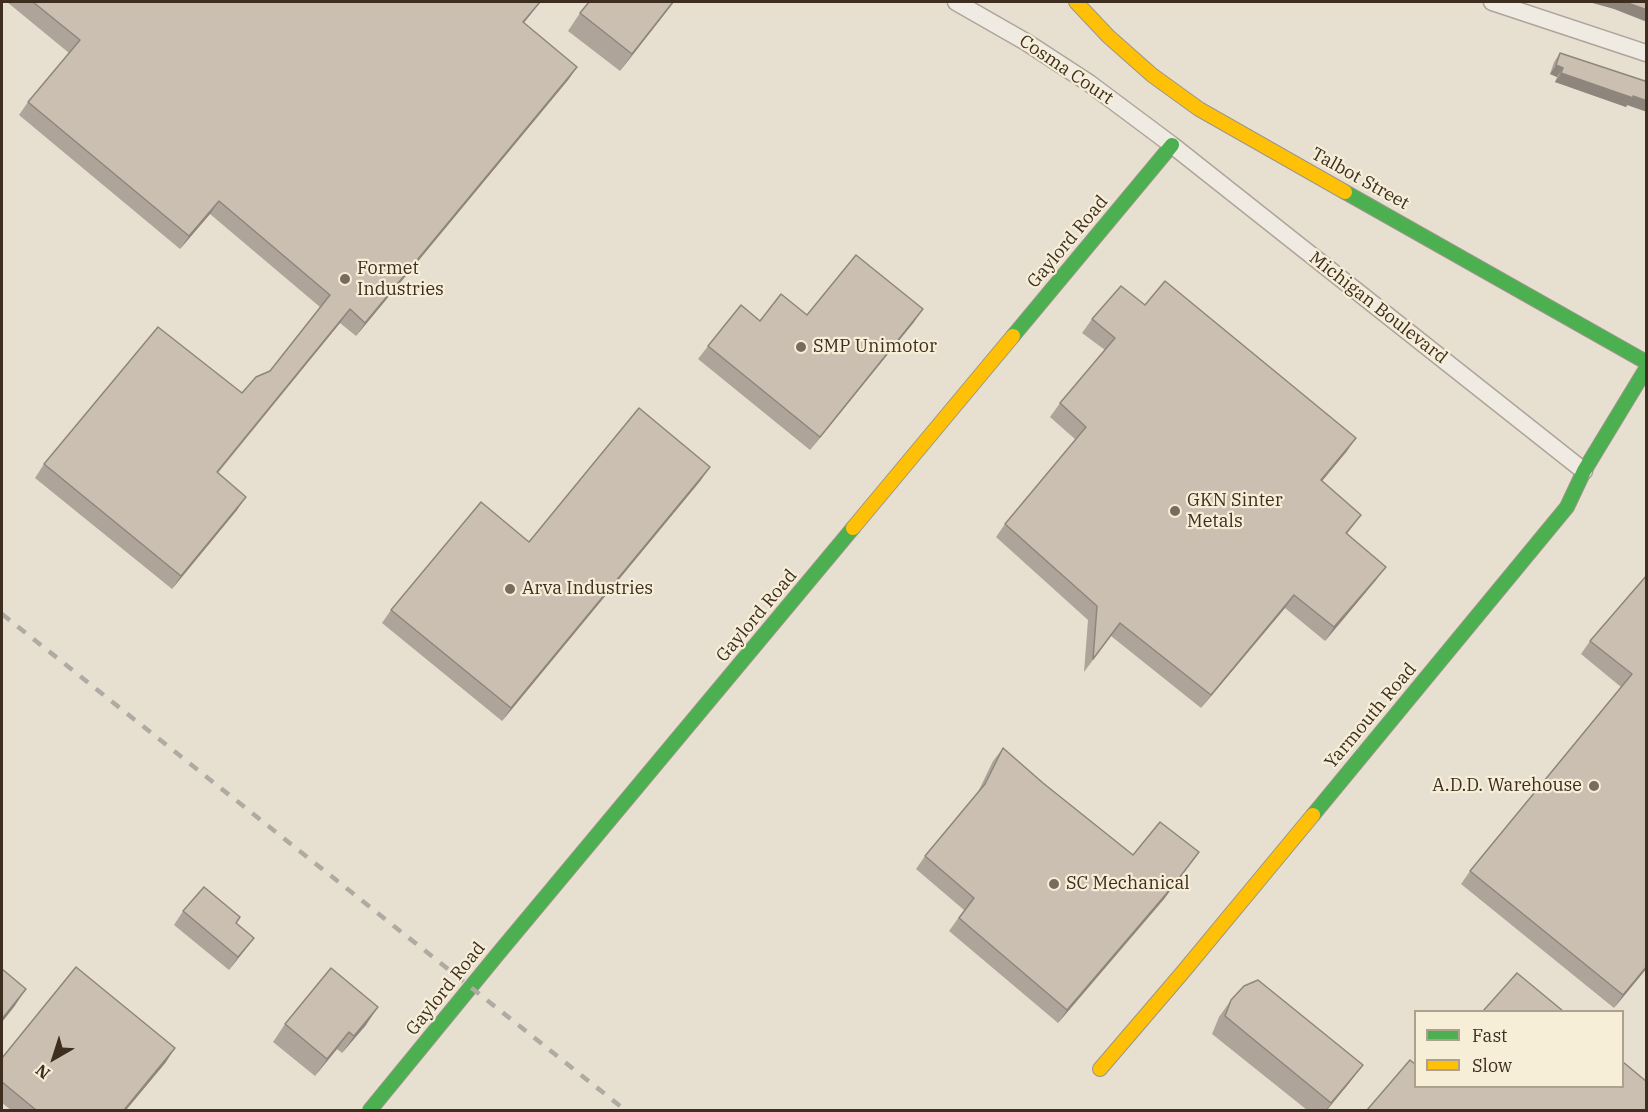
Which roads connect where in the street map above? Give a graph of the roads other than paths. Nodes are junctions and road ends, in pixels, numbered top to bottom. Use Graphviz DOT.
graph roads {
  1 [pos="956,2"];
  2 [pos="1076,2"];
  3 [pos="1492,2"];
  4 [pos="1647,53"];
  5 [pos="1172,145"];
  6 [pos="1647,362"];
  7 [pos="1647,369"];
  8 [pos="1584,471"];
  9 [pos="1100,1069"];
  10 [pos="370,1110"];
  1 -- 5 [label="street, Cosma Court"];
  2 -- 6 [label="street, Talbot Street"];
  3 -- 4 [label="street"];
  5 -- 8 [label="street, Michigan Boulevard"];
  5 -- 10 [label="street, Gaylord Road"];
  7 -- 8 [label="street, Yarmouth Road"];
  8 -- 9 [label="street, Yarmouth Road"];
}
